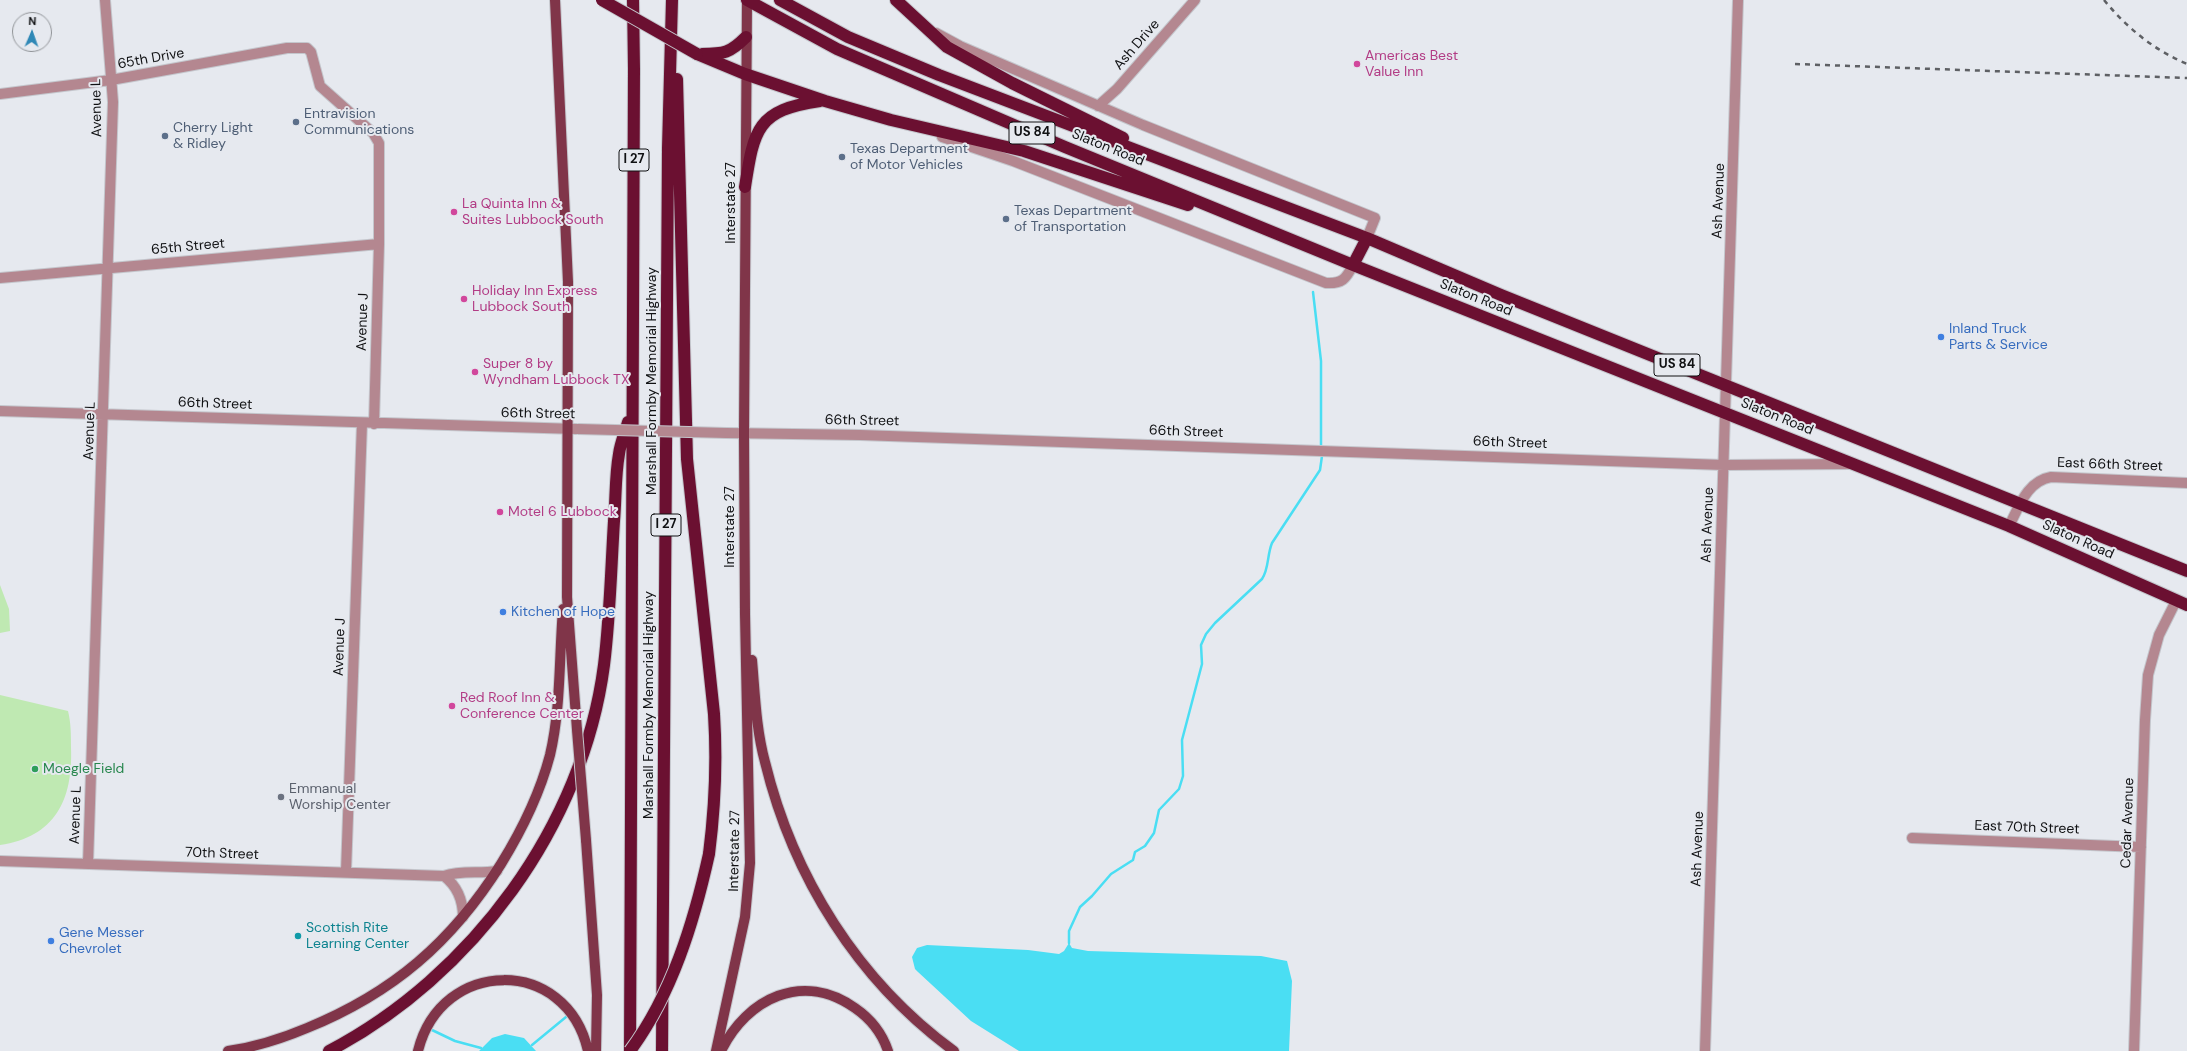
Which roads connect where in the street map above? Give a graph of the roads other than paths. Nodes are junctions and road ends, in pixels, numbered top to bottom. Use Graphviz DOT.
graph roads {
  1 [pos="105,0"];
  2 [pos="555,0"];
  3 [pos="602,0"];
  4 [pos="633,0"];
  5 [pos="672,0"];
  6 [pos="747,0"];
  7 [pos="780,0"];
  8 [pos="896,0"];
  9 [pos="1195,0"];
  10 [pos="1738,0"];
  11 [pos="927,28"];
  12 [pos="746,37"];
  13 [pos="307,48"];
  14 [pos="697,54"];
  15 [pos="745,74"];
  16 [pos="111,80"];
  17 [pos="0,94"];
  18 [pos="825,101"];
  19 [pos="1098,106"];
  20 [pos="891,120"];
  21 [pos="1167,162"];
  22 [pos="745,187"];
  23 [pos="1259,227"];
  24 [pos="1367,238"];
  25 [pos="379,244"];
  26 [pos="1353,265"];
  27 [pos="108,269"];
  28 [pos="0,278"];
  29 [pos="1727,385"];
  30 [pos="632,408"];
  31 [pos="0,411"];
  32 [pos="1726,413"];
  33 [pos="104,414"];
  34 [pos="362,424"];
  35 [pos="374,424"];
  36 [pos="567,429"];
  37 [pos="744,434"];
  38 [pos="1851,464"];
  39 [pos="1724,465"];
  40 [pos="2187,483"];
  41 [pos="2021,503"];
  42 [pos="2009,526"];
  43 [pos="744,529"];
  44 [pos="2187,571"];
  45 [pos="566,578"];
  46 [pos="2182,603"];
  47 [pos="1912,838"];
  48 [pos="2141,846"];
  49 [pos="0,861"];
  50 [pos="88,864"];
  51 [pos="497,871"];
  52 [pos="346,872"];
  53 [pos="444,876"];
  54 [pos="463,917"];
  55 [pos="228,1051"];
  56 [pos="329,1051"];
  57 [pos="418,1051"];
  58 [pos="588,1051"];
  59 [pos="596,1051"];
  60 [pos="630,1051"];
  61 [pos="662,1051"];
  62 [pos="716,1051"];
  63 [pos="721,1051"];
  64 [pos="888,1051"];
  65 [pos="954,1051"];
  66 [pos="1705,1051"];
  67 [pos="2134,1051"];
  1 -- 16 [label="street, Avenue L"];
  2 -- 36 [label="main road"];
  3 -- 14 [label="highway, bridge"];
  4 -- 30 [label="highway, Marshall Formby Memorial Highway / I 27"];
  5 -- 60 [label="highway, bridge"];
  5 -- 61 [label="highway, Marshall Formby Memorial Highway / I 27"];
  6 -- 12 [label="main road, Interstate 27"];
  6 -- 23 [label="highway, Slaton Road / US 84"];
  7 -- 21 [label="highway, Slaton Road / US 84"];
  8 -- 11 [label="highway"];
  9 -- 19 [label="street, Ash Drive"];
  10 -- 29 [label="street, Ash Avenue"];
  11 -- 19 [label="street"];
  11 -- 21 [label="highway"];
  12 -- 14 [label="highway"];
  12 -- 15 [label="main road, Interstate 27"];
  13 -- 16 [label="street, 65th Drive"];
  13 -- 25 [label="street, Avenue J"];
  14 -- 15 [label="highway"];
  15 -- 18 [label="highway"];
  15 -- 22 [label="main road, Interstate 27"];
  16 -- 17 [label="street, 65th Drive"];
  16 -- 27 [label="street, Avenue L"];
  18 -- 20 [label="highway"];
  18 -- 22 [label="highway"];
  19 -- 24 [label="street"];
  20 -- 23 [label="highway"];
  20 -- 26 [label="street"];
  21 -- 24 [label="highway, Slaton Road / US 84"];
  22 -- 37 [label="main road, Interstate 27"];
  23 -- 26 [label="highway, Slaton Road / US 84"];
  24 -- 26 [label="highway"];
  24 -- 29 [label="highway, Slaton Road / US 84"];
  25 -- 27 [label="street, 65th Street"];
  25 -- 35 [label="street, Avenue J"];
  26 -- 32 [label="highway, Slaton Road / US 84"];
  27 -- 28 [label="street, 65th Street"];
  27 -- 33 [label="street, Avenue L"];
  29 -- 32 [label="street, Ash Avenue"];
  29 -- 41 [label="highway, Slaton Road / US 84"];
  30 -- 56 [label="highway"];
  30 -- 60 [label="highway, Marshall Formby Memorial Highway / I 27"];
  31 -- 33 [label="street, 66th Street"];
  32 -- 38 [label="highway, Slaton Road / US 84"];
  32 -- 39 [label="street, Ash Avenue"];
  33 -- 34 [label="street, 66th Street"];
  33 -- 50 [label="street, Avenue L"];
  34 -- 35 [label="street, 66th Street"];
  34 -- 52 [label="street, Avenue J"];
  35 -- 36 [label="street, 66th Street"];
  36 -- 37 [label="street, 66th Street, bridge"];
  36 -- 45 [label="main road"];
  37 -- 39 [label="street, 66th Street"];
  37 -- 43 [label="main road, Interstate 27"];
  38 -- 39 [label="street"];
  38 -- 42 [label="highway, Slaton Road / US 84"];
  39 -- 66 [label="street, Ash Avenue"];
  40 -- 41 [label="street, East 66th Street"];
  41 -- 42 [label="street, East 66th Street"];
  41 -- 44 [label="highway, Slaton Road / US 84"];
  42 -- 46 [label="highway, Slaton Road / US 84"];
  43 -- 62 [label="main road, Interstate 27"];
  43 -- 65 [label="main road"];
  45 -- 51 [label="main road"];
  45 -- 59 [label="main road, bridge"];
  46 -- 48 [label="street, Cedar Avenue"];
  47 -- 48 [label="street, East 70th Street"];
  48 -- 67 [label="street, Cedar Avenue"];
  49 -- 50 [label="street, 70th Street"];
  50 -- 52 [label="street, 70th Street"];
  51 -- 53 [label="street, 70th Street"];
  51 -- 54 [label="main road"];
  52 -- 53 [label="street, 70th Street"];
  53 -- 54 [label="street"];
  54 -- 55 [label="main road"];
  57 -- 58 [label="main road"];
  63 -- 64 [label="main road"];
}
